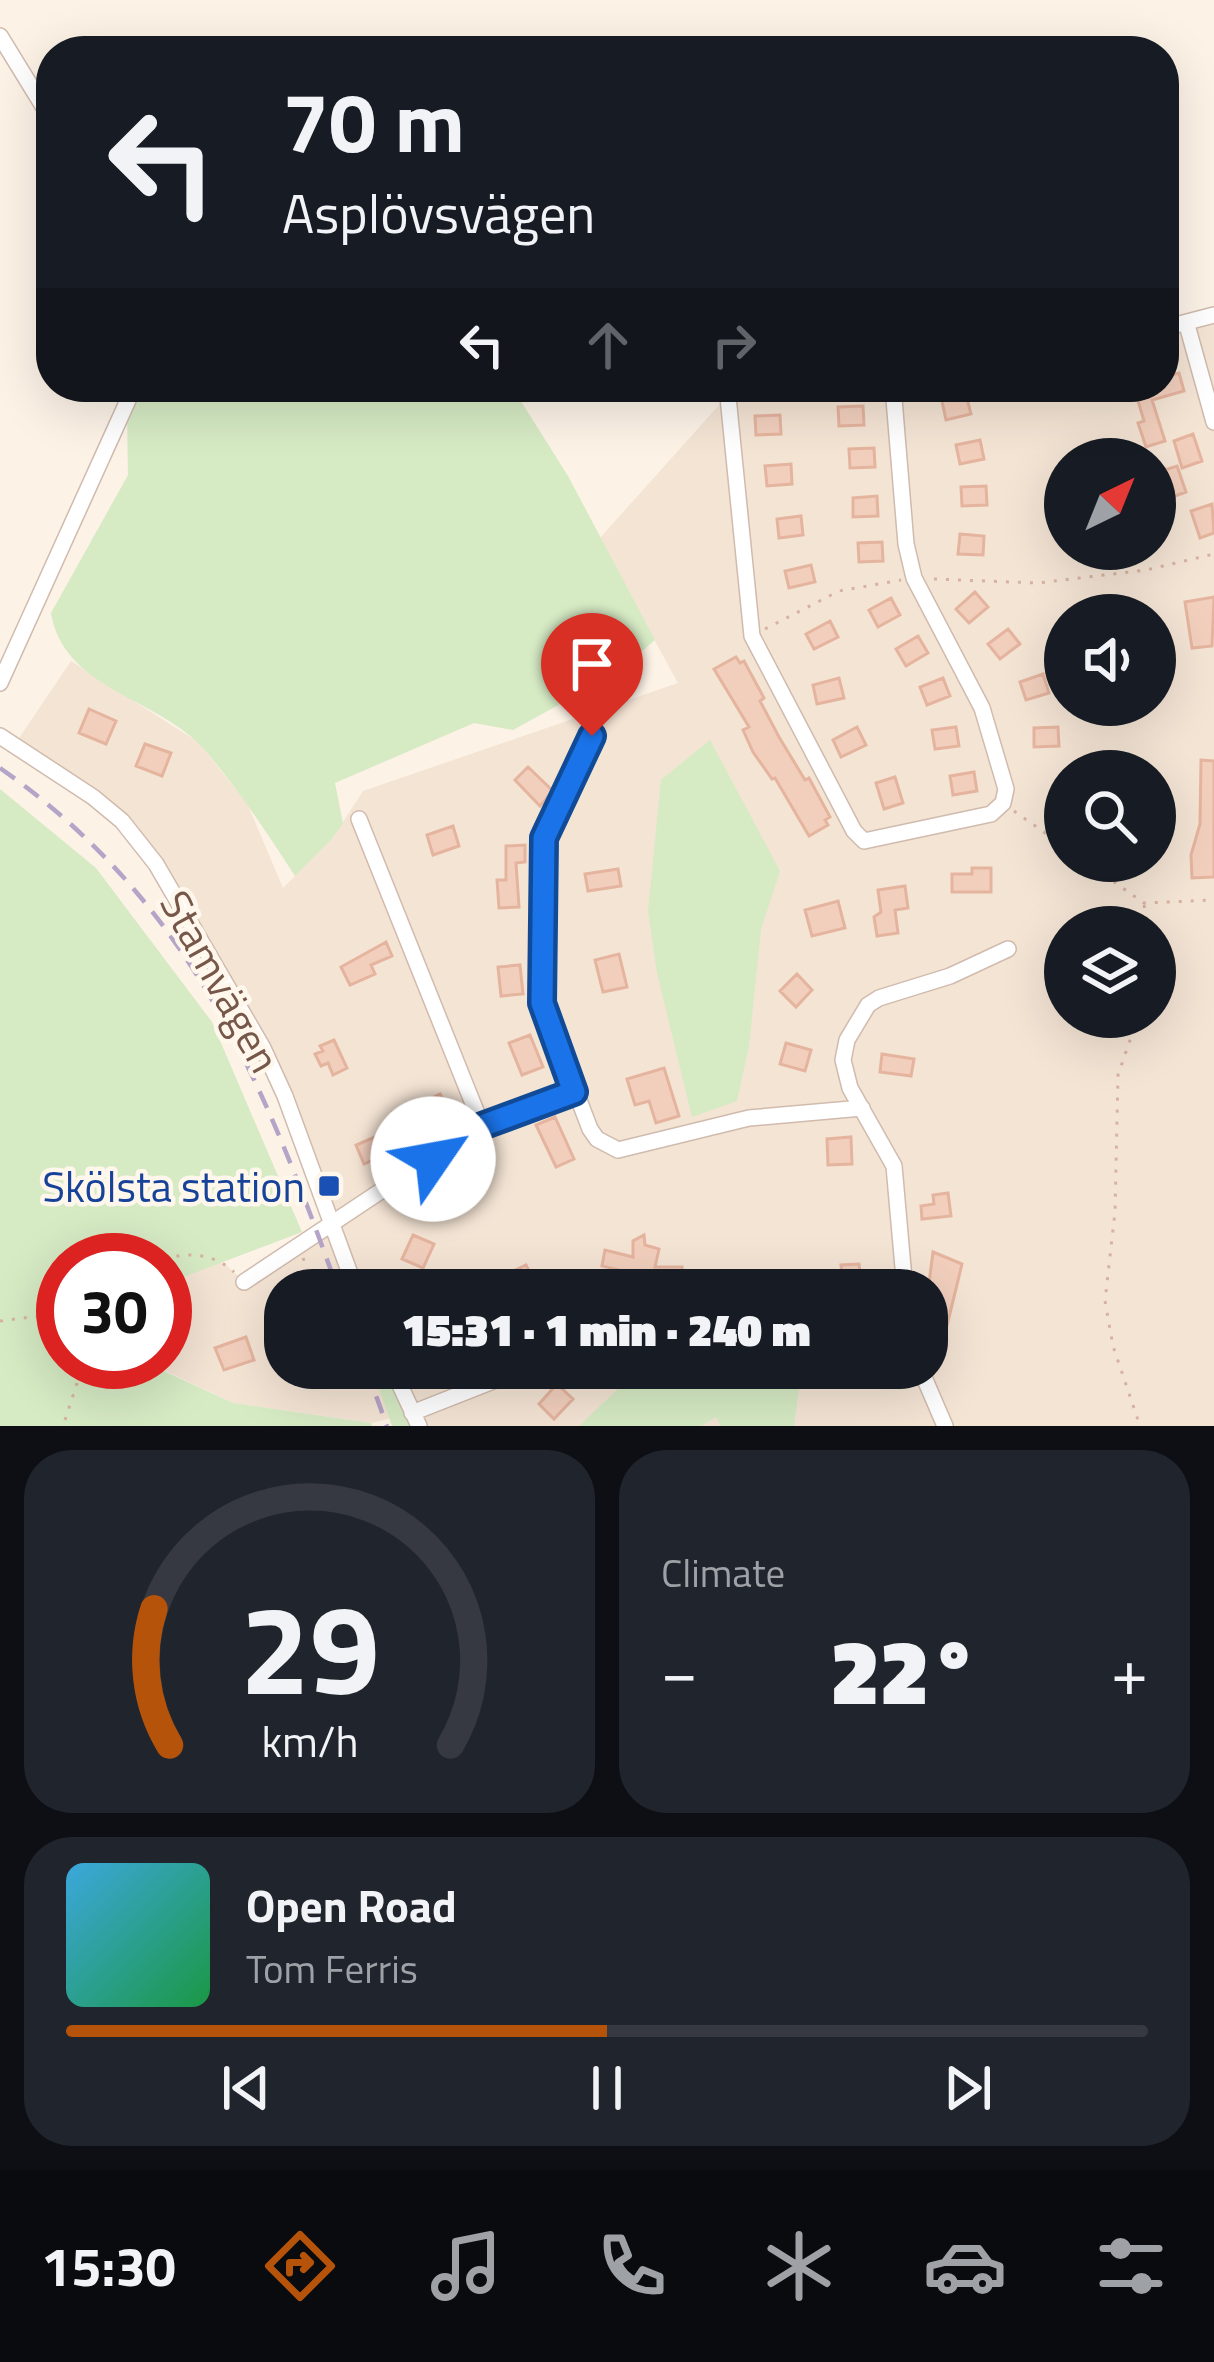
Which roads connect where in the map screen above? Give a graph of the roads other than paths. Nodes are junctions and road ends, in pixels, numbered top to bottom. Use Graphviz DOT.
graph roads {
  1 [pos="0,36"];
  2 [pos="36,95"];
  3 [pos="1214,315"];
  4 [pos="1186,325"];
  5 [pos="1179,326"];
  6 [pos="127,402"];
  7 [pos="728,402"];
  8 [pos="894,402"];
  9 [pos="1214,422"];
  10 [pos="0,682"];
  11 [pos="0,736"];
  12 [pos="592,736"];
  13 [pos="359,819"];
  14 [pos="1008,950"];
  15 [pos="574,1092"];
  16 [pos="862,1108"];
  17 [pos="482,1126"];
  18 [pos="331,1228"];
  19 [pos="348,1269"];
  20 [pos="903,1269"];
  21 [pos="244,1282"];
  22 [pos="402,1389"];
  23 [pos="481,1389"];
  24 [pos="929,1389"];
  25 [pos="416,1419"];
  26 [pos="945,1426"];
  1 -- 2 [label="street"];
  3 -- 4 [label="street"];
  4 -- 5 [label="street"];
  4 -- 9 [label="street"];
  6 -- 10 [label="street"];
  7 -- 8 [label="street"];
  11 -- 18 [label="street, Stamvägen"];
  12 -- 15 [label="street"];
  13 -- 17 [label="street"];
  14 -- 16 [label="street"];
  15 -- 16 [label="street"];
  15 -- 17 [label="street"];
  16 -- 20 [label="street"];
  17 -- 18 [label="street"];
  18 -- 19 [label="street, Stamvägen"];
  18 -- 21 [label="street"];
  22 -- 25 [label="street"];
  23 -- 25 [label="street"];
  24 -- 26 [label="street"];
}
